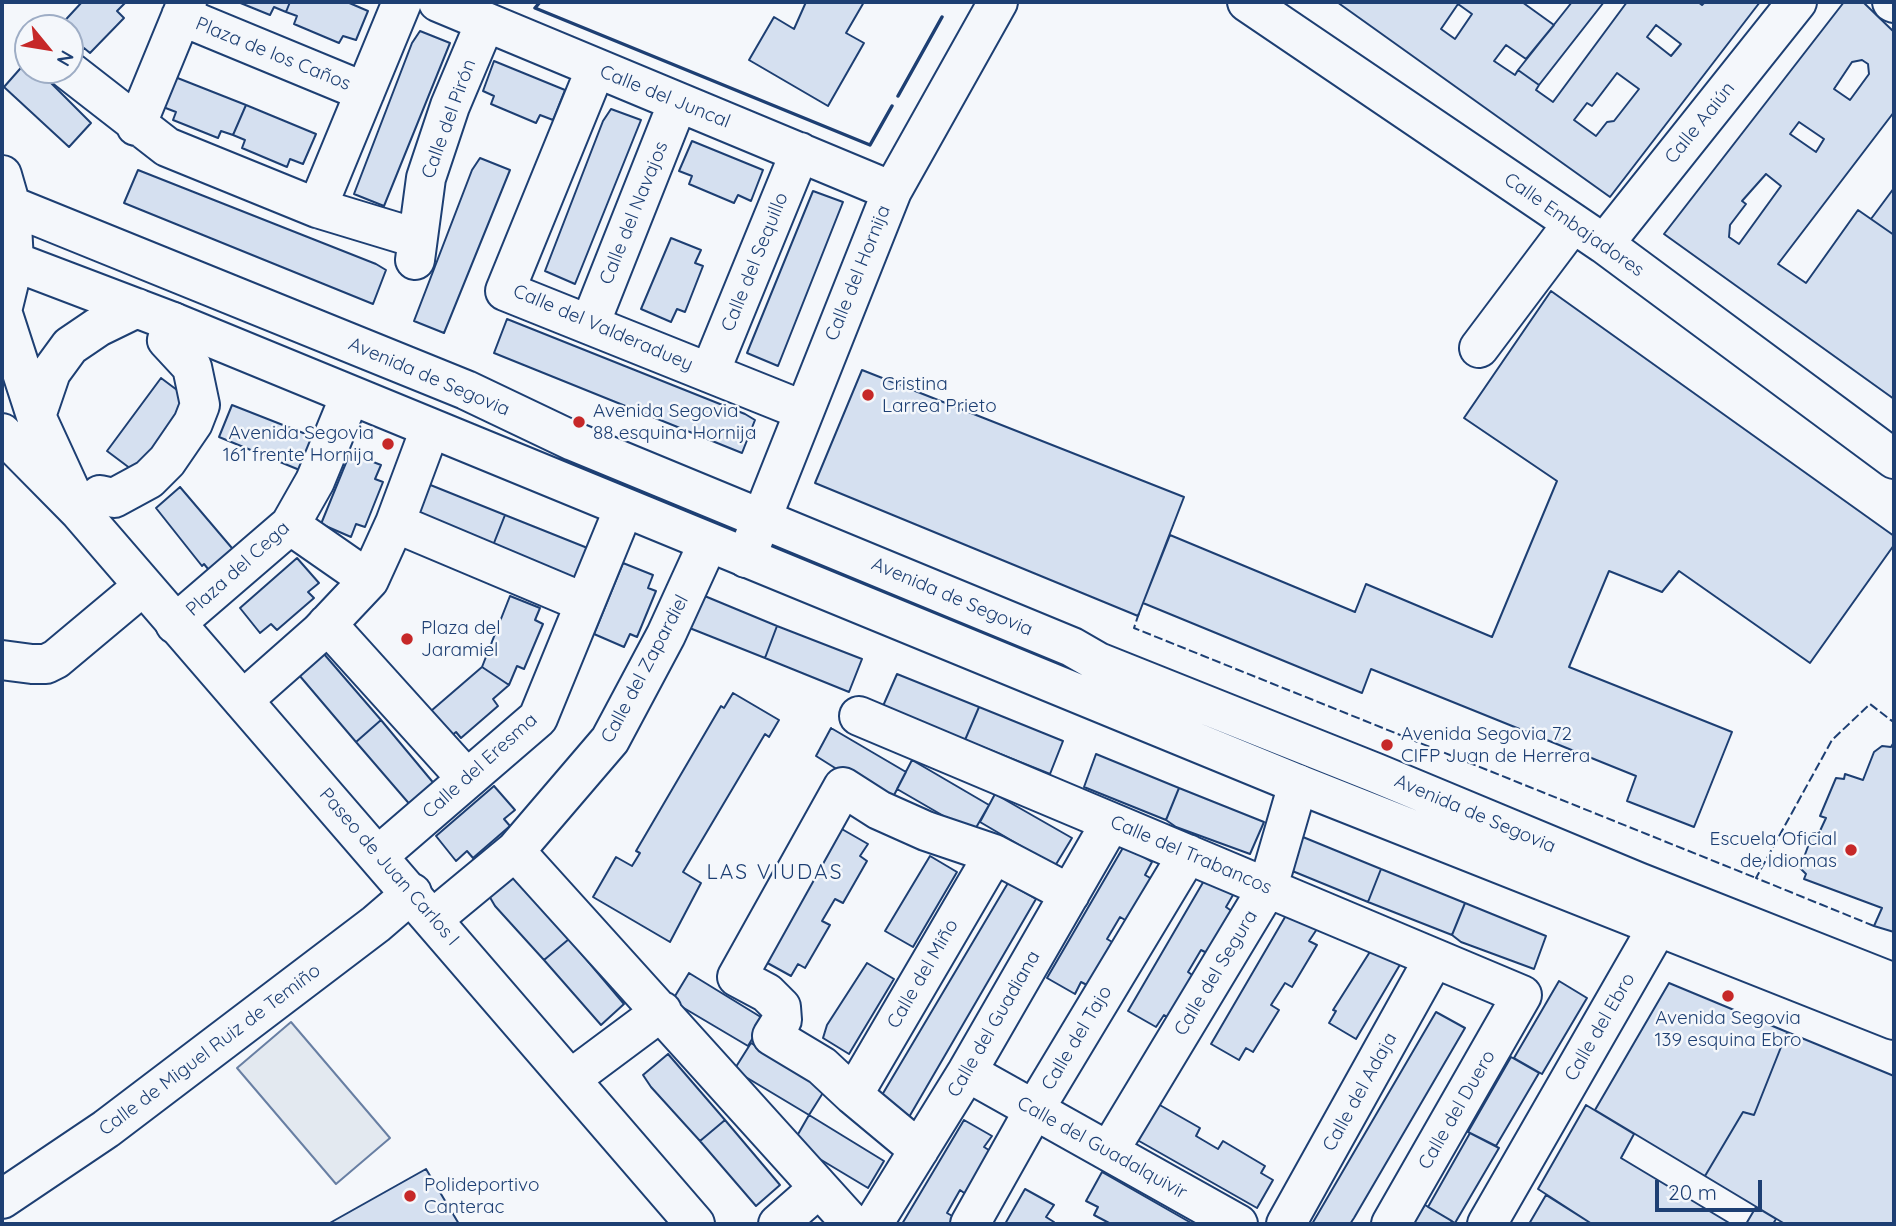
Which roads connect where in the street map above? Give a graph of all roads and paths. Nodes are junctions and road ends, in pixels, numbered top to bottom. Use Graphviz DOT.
graph roads {
  1 [pos="402,2"];
  2 [pos="438,2"];
  3 [pos="998,2"];
  4 [pos="1247,2"];
  5 [pos="1797,2"];
  6 [pos="184,9"];
  7 [pos="485,23"];
  8 [pos="596,68"];
  9 [pos="84,83"];
  10 [pos="365,92"];
  11 [pos="678,102"];
  12 [pos="136,126"];
  13 [pos="800,152"];
  14 [pos="891,191"];
  15 [pos="5,194"];
  16 [pos="317,208"];
  17 [pos="1573,223"];
  18 [pos="1604,244"];
  19 [pos="8,259"];
  20 [pos="136,308"];
  21 [pos="2,311"];
  22 [pos="173,323"];
  23 [pos="590,324"];
  24 [pos="1479,348"];
  25 [pos="710,372"];
  26 [pos="350,396"];
  27 [pos="802,410"];
  28 [pos="36,416"];
  29 [pos="430,429"];
  30 [pos="2,433"];
  31 [pos="1894,459"];
  32 [pos="90,503"];
  33 [pos="624,508"];
  34 [pos="762,518"];
  35 [pos="395,523"];
  36 [pos="290,525"];
  37 [pos="708,543"];
  38 [pos="746,558"];
  39 [pos="369,580"];
  40 [pos="142,587"];
  41 [pos="585,603"];
  42 [pos="176,624"];
  43 [pos="327,624"];
  44 [pos="2,660"];
  45 [pos="243,700"];
  46 [pos="859,716"];
  47 [pos="467,779"];
  48 [pos="1298,784"];
  49 [pos="1111,822"];
  50 [pos="515,851"];
  51 [pos="994,854"];
  52 [pos="1188,854"];
  53 [pos="379,855"];
  54 [pos="1268,887"];
  55 [pos="1070,894"];
  56 [pos="423,906"];
  57 [pos="1657,928"];
  58 [pos="1764,929"];
  59 [pos="1433,960"];
  60 [pos="1894,982"];
  61 [pos="1522,995"];
  62 [pos="662,1011"];
  63 [pos="1894,1020"];
  64 [pos="967,1072"];
  65 [pos="572,1078"];
  66 [pos="853,1095"];
  67 [pos="1034,1110"];
  68 [pos="919,1150"];
  69 [pos="1109,1151"];
  70 [pos="819,1188"];
  71 [pos="2,1199"];
  72 [pos="695,1224"];
  73 [pos="778,1224"];
  74 [pos="852,1224"];
  75 [pos="873,1224"];
  76 [pos="970,1224"];
  77 [pos="1238,1224"];
  78 [pos="1286,1224"];
  79 [pos="1391,1224"];
  80 [pos="1487,1224"];
  1 -- 10 [label="street, Plaza de los Caños"];
  2 -- 7 [label="street, Calle del Juncal"];
  3 -- 14 [label="street, Calle del Hornija"];
  4 -- 17 [label="street, Calle Embajadores"];
  5 -- 18 [label="street, Calle Aaiún"];
  6 -- 10 [label="street, Plaza de los Caños"];
  6 -- 12 [label="street, Plaza de los Caños"];
  7 -- 8 [label="street, Calle del Juncal"];
  7 -- 16 [label="street, Calle del Pirón"];
  8 -- 11 [label="street, Calle del Juncal"];
  8 -- 23 [label="street, Calle del Valderaduey"];
  9 -- 12 [label="street"];
  10 -- 16 [label="street, Plaza de los Caños"];
  11 -- 13 [label="street, Calle del Juncal"];
  11 -- 23 [label="street, Calle del Navajos"];
  12 -- 16 [label="street"];
  13 -- 14 [label="street, Calle del Juncal"];
  13 -- 25 [label="street, Calle del Sequillo"];
  14 -- 27 [label="street, Calle del Hornija"];
  15 -- 19 [label="street, Paseo de Juan Carlos I"];
  15 -- 34 [label="street, Avenida de Segovia"];
  17 -- 18 [label="street, Calle Embajadores"];
  17 -- 24 [label="street"];
  18 -- 31 [label="street, Calle Embajadores"];
  19 -- 20 [label="street, Avenida de Segovia"];
  19 -- 21 [label="street, Paseo de Juan Carlos I"];
  20 -- 22 [label="street, Avenida de Segovia"];
  20 -- 28 [label="street"];
  21 -- 28 [label="street, Paseo de Juan Carlos I"];
  22 -- 26 [label="street, Avenida de Segovia"];
  22 -- 32 [label="street"];
  23 -- 25 [label="street, Calle del Valderaduey"];
  25 -- 27 [label="street, Calle del Valderaduey"];
  26 -- 29 [label="street, Avenida de Segovia"];
  26 -- 36 [label="street, Plaza del Cega"];
  27 -- 34 [label="street, Calle del Hornija"];
  28 -- 32 [label="street, Paseo de Juan Carlos I"];
  29 -- 33 [label="street, Avenida de Segovia"];
  29 -- 35 [label="street"];
  30 -- 32 [label="street, Paseo de Juan Carlos I"];
  32 -- 40 [label="street, Paseo de Juan Carlos I"];
  33 -- 37 [label="street, Avenida de Segovia"];
  33 -- 41 [label="street, Calle del Eresma"];
  34 -- 38 [label="street, Calle del Hornija"];
  34 -- 58 [label="street, Avenida de Segovia"];
  35 -- 39 [label="street"];
  35 -- 41 [label="street"];
  36 -- 39 [label="street"];
  36 -- 42 [label="street, Plaza del Cega"];
  37 -- 38 [label="street, Avenida de Segovia"];
  37 -- 50 [label="street, Calle del Zapardiel"];
  38 -- 48 [label="street, Avenida de Segovia"];
  39 -- 43 [label="street"];
  40 -- 42 [label="street, Paseo de Juan Carlos I"];
  40 -- 44 [label="street"];
  41 -- 47 [label="street, Calle del Eresma"];
  42 -- 45 [label="street, Paseo de Juan Carlos I"];
  43 -- 45 [label="street"];
  43 -- 47 [label="street"];
  45 -- 53 [label="street, Paseo de Juan Carlos I"];
  46 -- 49 [label="street, Calle del Trabancos"];
  47 -- 53 [label="street, Calle del Eresma"];
  48 -- 54 [label="street, Calle del Segura"];
  48 -- 57 [label="street, Avenida de Segovia"];
  49 -- 52 [label="street, Calle del Trabancos"];
  49 -- 55 [label="street, Calle del Guadiana"];
  50 -- 56 [label="street, Calle del Zapardiel"];
  50 -- 62 [label="street"];
  51 -- 55 [label="street"];
  51 -- 66 [label="street, Calle del Miño"];
  51 -- 66 [label="street"];
  52 -- 54 [label="street, Calle del Trabancos"];
  52 -- 67 [label="street, Calle del Tajo"];
  53 -- 56 [label="street, Paseo de Juan Carlos I"];
  54 -- 59 [label="street, Calle del Trabancos"];
  54 -- 69 [label="street, Calle del Segura"];
  55 -- 64 [label="street, Calle del Guadiana"];
  56 -- 65 [label="street, Paseo de Juan Carlos I"];
  56 -- 71 [label="street, Calle de Miguel Ruiz de Temiño"];
  57 -- 58 [label="street"];
  57 -- 63 [label="street, Avenida de Segovia"];
  57 -- 80 [label="street, Calle del Ebro"];
  58 -- 60 [label="street, Avenida de Segovia"];
  59 -- 61 [label="street, Calle del Trabancos"];
  59 -- 78 [label="street, Calle del Adaja"];
  61 -- 79 [label="street, Calle del Duero"];
  62 -- 65 [label="street"];
  62 -- 70 [label="street"];
  64 -- 67 [label="street, Calle del Guadalquivir"];
  64 -- 68 [label="street, Calle del Guadiana"];
  65 -- 72 [label="street, Paseo de Juan Carlos I"];
  66 -- 68 [label="street"];
  67 -- 69 [label="street, Calle del Guadalquivir"];
  67 -- 76 [label="street, Calle del Tajo"];
  68 -- 75 [label="street, Calle del Guadiana"];
  69 -- 77 [label="street, Calle del Guadalquivir"];
  70 -- 73 [label="street"];
  70 -- 74 [label="street"];
}
